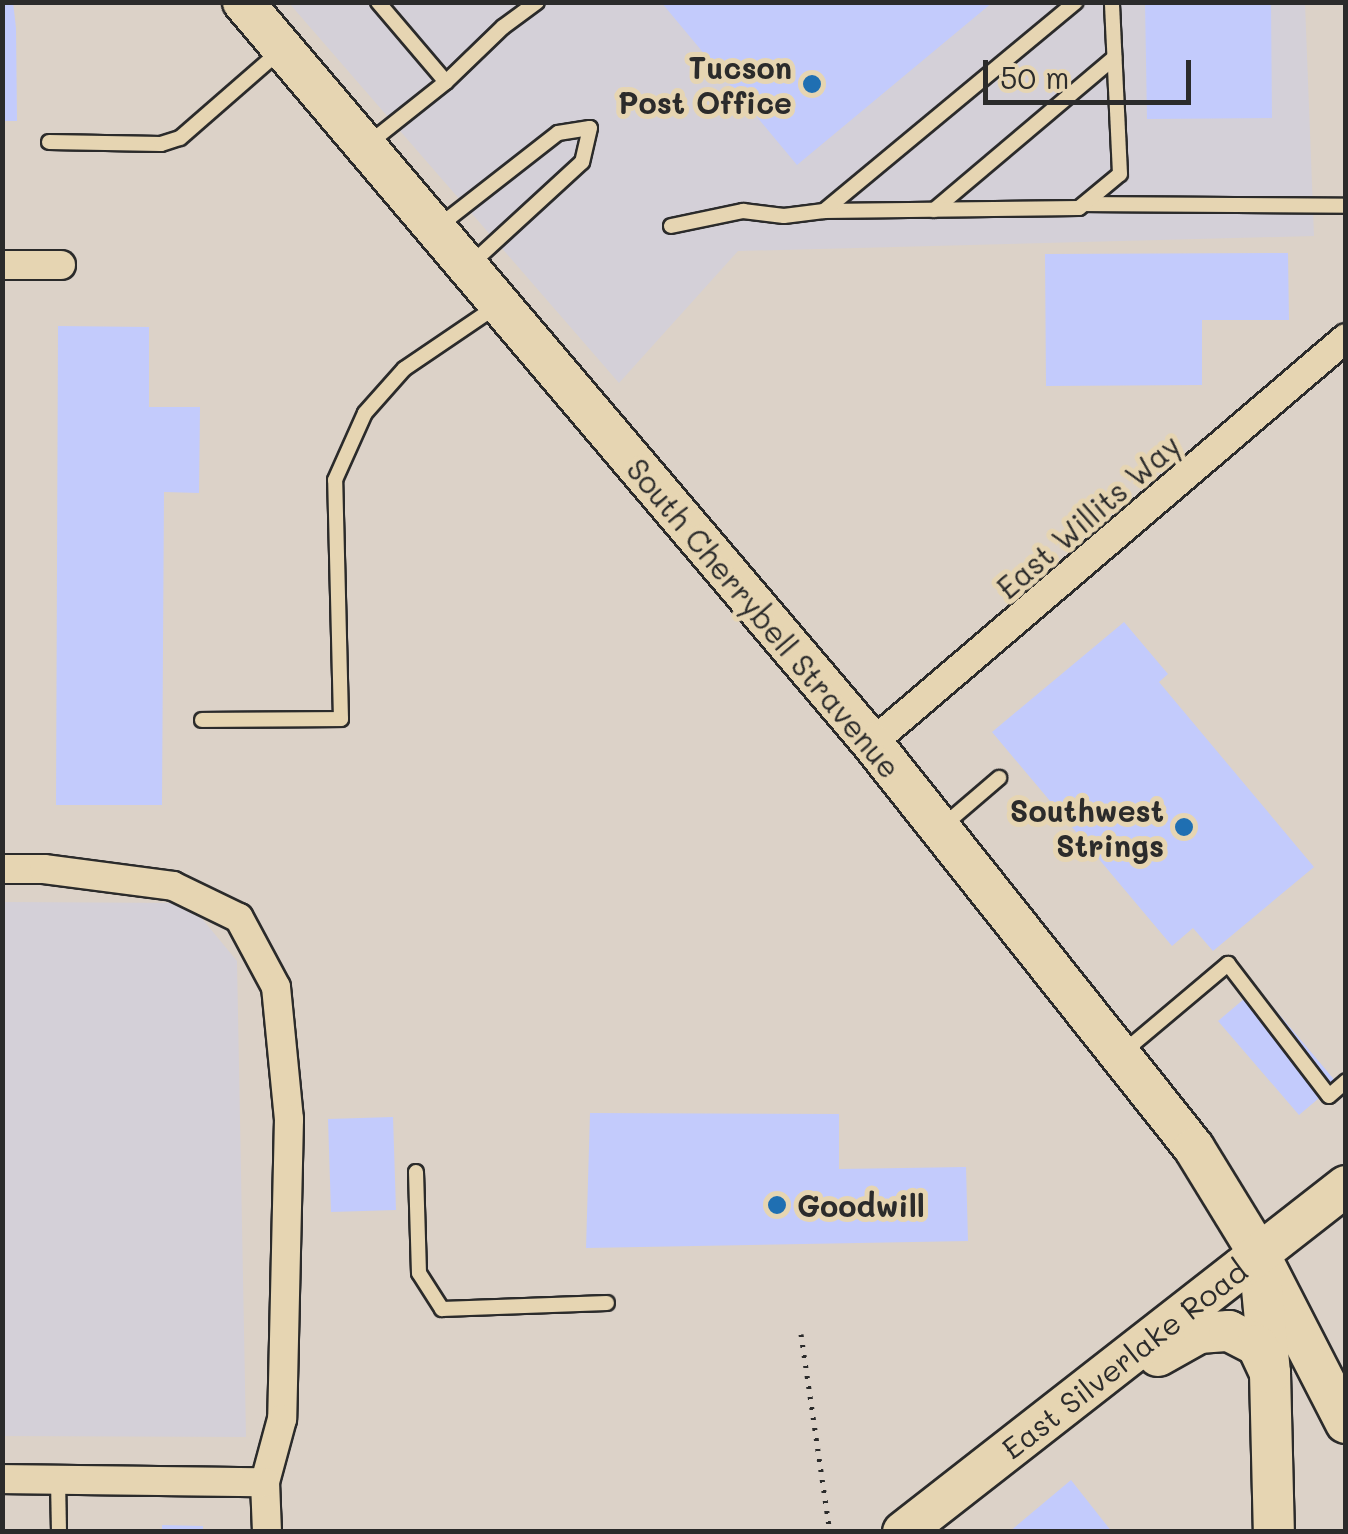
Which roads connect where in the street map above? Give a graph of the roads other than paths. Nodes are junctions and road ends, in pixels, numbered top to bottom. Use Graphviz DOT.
graph roads {
  1 [pos="243,2"];
  2 [pos="378,2"];
  3 [pos="537,2"];
  4 [pos="1076,2"];
  5 [pos="1112,2"];
  6 [pos="282,49"];
  7 [pos="1114,58"];
  8 [pos="446,82"];
  9 [pos="49,142"];
  10 [pos="366,146"];
  11 [pos="1085,204"];
  12 [pos="1346,206"];
  13 [pos="934,210"];
  14 [pos="824,211"];
  15 [pos="671,226"];
  16 [pos="435,230"];
  17 [pos="2,265"];
  18 [pos="61,265"];
  19 [pos="467,268"];
  20 [pos="498,305"];
  21 [pos="1346,338"];
  22 [pos="202,720"];
  23 [pos="872,743"];
  24 [pos="999,778"];
  25 [pos="940,828"];
  26 [pos="2,869"];
  27 [pos="1120,1054"];
  28 [pos="1346,1082"];
  29 [pos="416,1172"];
  30 [pos="1346,1186"];
  31 [pos="1259,1254"];
  32 [pos="607,1302"];
  33 [pos="1270,1373"];
  34 [pos="1078,1395"];
  35 [pos="1343,1412"];
  36 [pos="2,1480"];
  37 [pos="58,1480"];
  38 [pos="265,1482"];
  39 [pos="59,1532"];
  40 [pos="267,1532"];
  41 [pos="903,1532"];
  42 [pos="1274,1532"];
  1 -- 6 [label="street, South Cherrybell Stravenue"];
  2 -- 8 [label="lane"];
  3 -- 8 [label="lane"];
  4 -- 14 [label="lane"];
  5 -- 7 [label="lane"];
  6 -- 9 [label="lane"];
  6 -- 10 [label="street, South Cherrybell Stravenue"];
  7 -- 11 [label="lane"];
  7 -- 13 [label="lane"];
  8 -- 10 [label="lane"];
  10 -- 16 [label="street, South Cherrybell Stravenue"];
  11 -- 12 [label="lane"];
  11 -- 13 [label="lane"];
  13 -- 14 [label="lane"];
  14 -- 15 [label="lane"];
  16 -- 19 [label="street, South Cherrybell Stravenue"];
  16 -- 19 [label="lane"];
  17 -- 18 [label="street"];
  19 -- 20 [label="street, South Cherrybell Stravenue"];
  20 -- 22 [label="lane"];
  20 -- 23 [label="street, South Cherrybell Stravenue"];
  21 -- 23 [label="street, East Willits Way"];
  23 -- 25 [label="street, South Cherrybell Stravenue"];
  24 -- 25 [label="lane"];
  25 -- 27 [label="street, South Cherrybell Stravenue"];
  26 -- 38 [label="street"];
  27 -- 28 [label="lane"];
  27 -- 31 [label="street, South Cherrybell Stravenue"];
  29 -- 32 [label="lane"];
  30 -- 31 [label="street, East Silverlake Road"];
  31 -- 33 [label="street"];
  31 -- 34 [label="street, East Silverlake Road"];
  31 -- 35 [label="street, South Cherrybell Stravenue"];
  33 -- 34 [label="street"];
  33 -- 42 [label="street"];
  34 -- 41 [label="street, East Silverlake Road"];
  36 -- 37 [label="street"];
  37 -- 38 [label="street"];
  37 -- 39 [label="lane"];
  38 -- 40 [label="street"];
}
